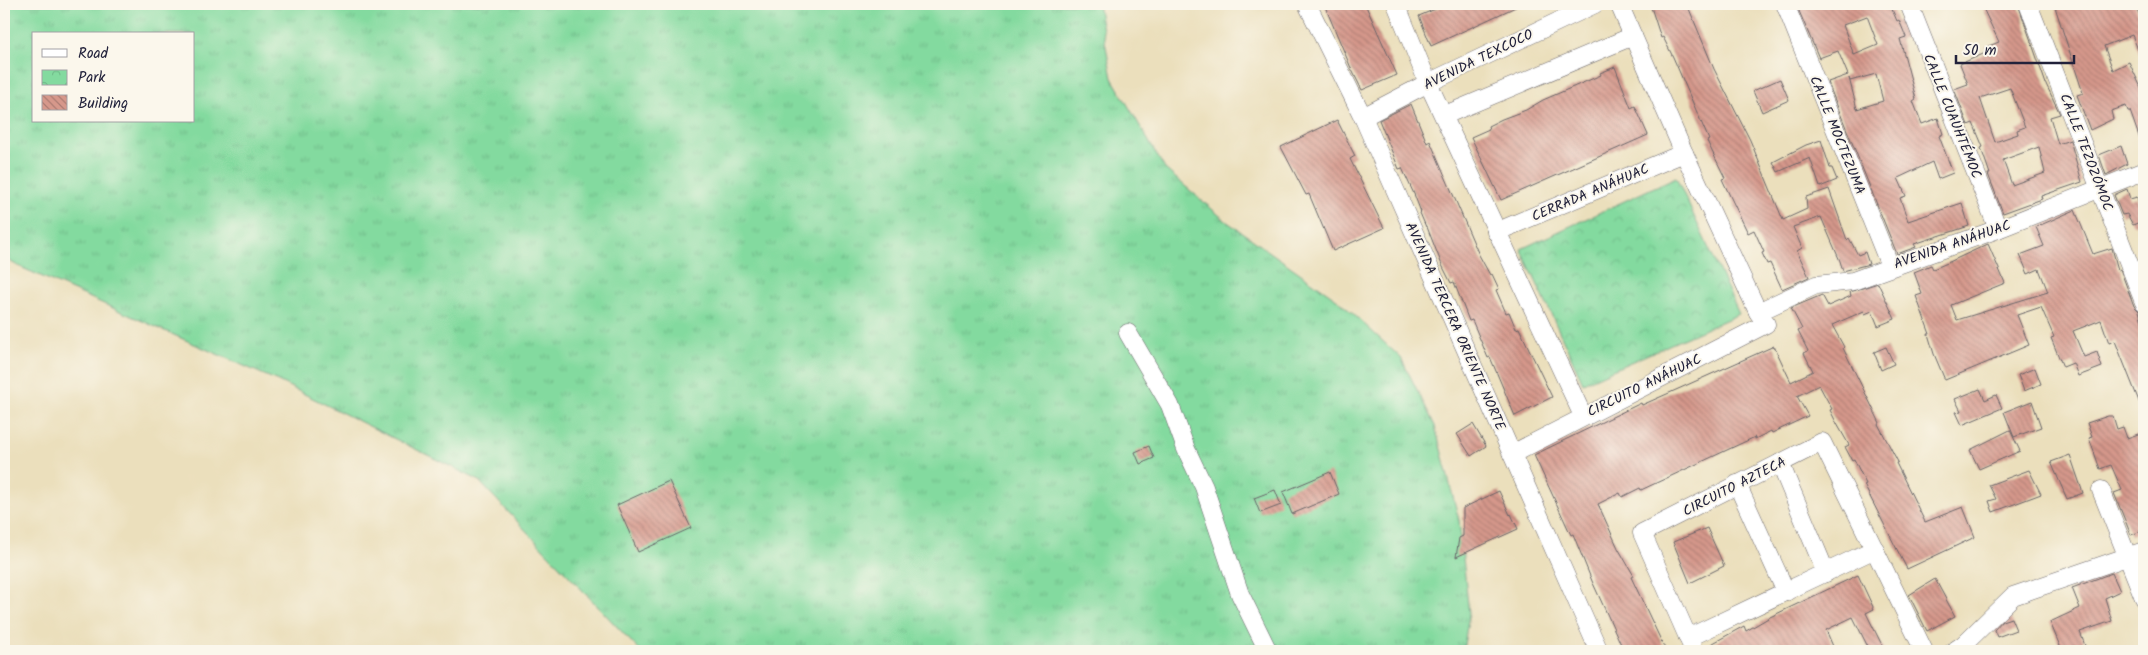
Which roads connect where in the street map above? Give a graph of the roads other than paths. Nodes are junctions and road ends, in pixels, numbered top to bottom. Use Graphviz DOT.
graph roads {
  1 [pos="1307,4"];
  2 [pos="1396,4"];
  3 [pos="1595,4"];
  4 [pos="1621,4"];
  5 [pos="1785,4"];
  6 [pos="1909,4"];
  7 [pos="2028,4"];
  8 [pos="1633,36"];
  9 [pos="1428,83"];
  10 [pos="1363,116"];
  11 [pos="1445,116"];
  12 [pos="1684,153"];
  13 [pos="2144,171"];
  14 [pos="2101,188"];
  15 [pos="1998,229"];
  16 [pos="1496,232"];
  17 [pos="1890,266"];
  18 [pos="2144,302"];
  19 [pos="1758,312"];
  20 [pos="1128,333"];
  21 [pos="1583,416"];
  22 [pos="1512,454"];
  23 [pos="1780,463"];
  24 [pos="1738,484"];
  25 [pos="2101,490"];
  26 [pos="1875,549"];
  27 [pos="2136,554"];
  28 [pos="1826,572"];
  29 [pos="1786,592"];
  30 [pos="2144,598"];
  31 [pos="1691,645"];
  32 [pos="1268,651"];
  33 [pos="1599,651"];
  34 [pos="1924,651"];
  35 [pos="1954,651"];
  1 -- 10 [label="street, AVENIDA TERCERA ORIENTE NORTE"];
  2 -- 9 [label="street, CIRCUITO ANÁHUAC"];
  3 -- 9 [label="street, AVENIDA TEXCOCO"];
  4 -- 8 [label="street, CIRCUITO ANÁHUAC"];
  5 -- 17 [label="street, CALLE MOCTEZUMA"];
  6 -- 15 [label="street, CALLE CUAUHTÉMOC"];
  7 -- 14 [label="street, CALLE TEZOZÓMOC"];
  8 -- 11 [label="street"];
  8 -- 12 [label="street, CIRCUITO ANÁHUAC"];
  9 -- 10 [label="street, AVENIDA TEXCOCO"];
  9 -- 11 [label="street, CIRCUITO ANÁHUAC"];
  10 -- 22 [label="street, AVENIDA TERCERA ORIENTE NORTE"];
  11 -- 16 [label="street, CIRCUITO ANÁHUAC"];
  12 -- 16 [label="street, CERRADA ANÁHUAC"];
  12 -- 19 [label="street, CIRCUITO ANÁHUAC"];
  13 -- 14 [label="street, AVENIDA ANÁHUAC"];
  14 -- 15 [label="street, AVENIDA ANÁHUAC"];
  14 -- 18 [label="street, CALLE TEZOZÓMOC"];
  15 -- 17 [label="street, AVENIDA ANÁHUAC"];
  16 -- 21 [label="street, CIRCUITO ANÁHUAC"];
  17 -- 19 [label="street, AVENIDA ANÁHUAC"];
  19 -- 21 [label="street, CIRCUITO ANÁHUAC"];
  20 -- 32 [label="street"];
  21 -- 22 [label="street"];
  22 -- 33 [label="street, AVENIDA TERCERA ORIENTE NORTE"];
  23 -- 24 [label="street, CIRCUITO AZTECA"];
  23 -- 26 [label="street, CIRCUITO AZTECA"];
  23 -- 28 [label="street"];
  24 -- 29 [label="street"];
  24 -- 31 [label="street, CIRCUITO AZTECA"];
  25 -- 27 [label="street"];
  26 -- 28 [label="street, CIRCUITO AZTECA"];
  26 -- 34 [label="street, CIRCUITO AZTECA"];
  27 -- 30 [label="street"];
  27 -- 35 [label="street"];
  28 -- 29 [label="street, CIRCUITO AZTECA"];
  29 -- 31 [label="street, CIRCUITO AZTECA"];
}
